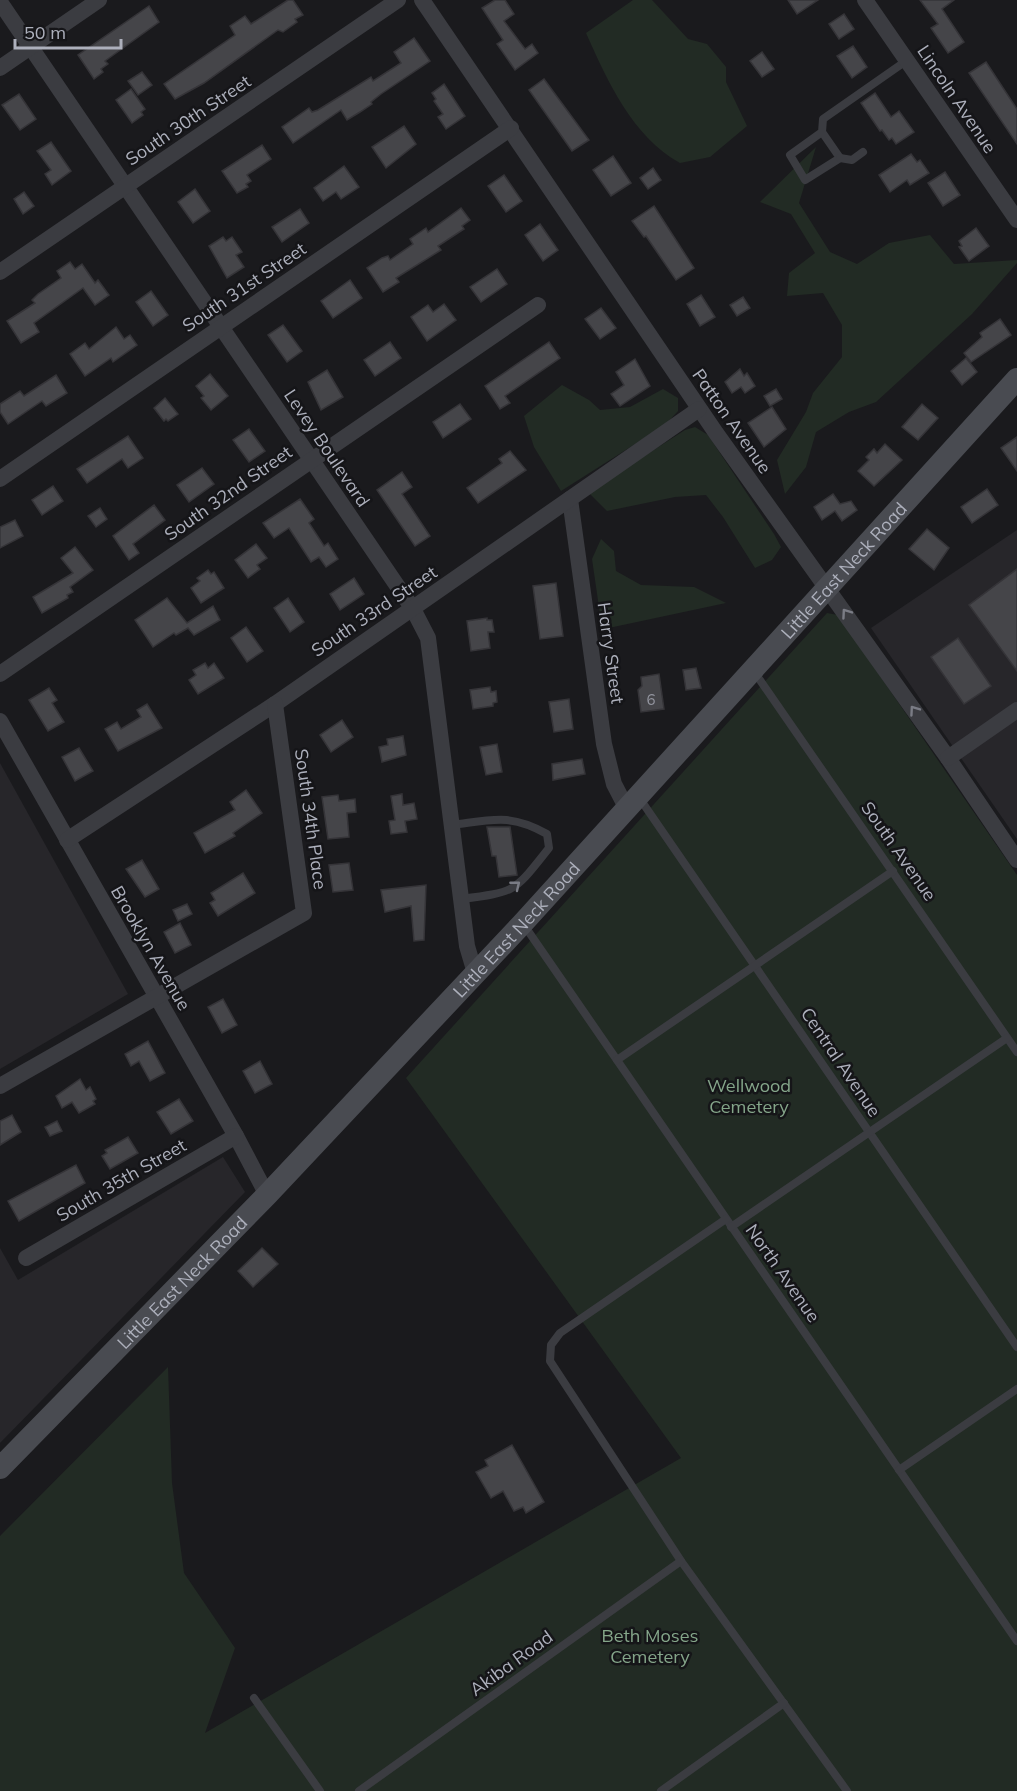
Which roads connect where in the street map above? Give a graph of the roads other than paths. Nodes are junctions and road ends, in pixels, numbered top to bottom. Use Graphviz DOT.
graph roads {
  1 [pos="99,0"];
  2 [pos="398,0"];
  3 [pos="422,0"];
  4 [pos="865,0"];
  5 [pos="0,2"];
  6 [pos="30,47"];
  7 [pos="906,61"];
  8 [pos="0,68"];
  9 [pos="511,128"];
  10 [pos="822,132"];
  11 [pos="862,152"];
  12 [pos="840,158"];
  13 [pos="126,186"];
  14 [pos="1017,220"];
  15 [pos="0,272"];
  16 [pos="538,305"];
  17 [pos="221,327"];
  18 [pos="1017,379"];
  19 [pos="699,409"];
  20 [pos="311,459"];
  21 [pos="0,479"];
  22 [pos="570,499"];
  23 [pos="827,588"];
  24 [pos="413,609"];
  25 [pos="753,669"];
  26 [pos="0,674"];
  27 [pos="275,704"];
  28 [pos="1017,710"];
  29 [pos="0,721"];
  30 [pos="948,758"];
  31 [pos="632,802"];
  32 [pos="452,825"];
  33 [pos="67,840"];
  34 [pos="1017,860"];
  35 [pos="893,872"];
  36 [pos="461,899"];
  37 [pos="522,924"];
  38 [pos="754,965"];
  39 [pos="475,973"];
  40 [pos="156,997"];
  41 [pos="1007,1038"];
  42 [pos="1017,1052"];
  43 [pos="617,1060"];
  44 [pos="0,1086"];
  45 [pos="869,1133"];
  46 [pos="237,1136"];
  47 [pos="267,1195"];
  48 [pos="729,1223"];
  49 [pos="26,1258"];
  50 [pos="1017,1347"];
  51 [pos="1017,1389"];
  52 [pos="0,1468"];
  53 [pos="899,1470"];
  54 [pos="681,1561"];
  55 [pos="1017,1641"];
  56 [pos="254,1698"];
  57 [pos="784,1703"];
  58 [pos="320,1791"];
  59 [pos="359,1791"];
  60 [pos="661,1791"];
  61 [pos="847,1791"];
  1 -- 6 [label="street"];
  2 -- 13 [label="street, South 30th Street"];
  3 -- 9 [label="street, Patton Avenue"];
  4 -- 7 [label="street, Lincoln Avenue"];
  5 -- 6 [label="street, Levey Boulevard"];
  6 -- 8 [label="street"];
  6 -- 13 [label="street, Levey Boulevard"];
  7 -- 10 [label="lane"];
  7 -- 14 [label="street, Lincoln Avenue"];
  9 -- 17 [label="street, South 31st Street"];
  9 -- 19 [label="street, Patton Avenue"];
  10 -- 12 [label="lane"];
  10 -- 12 [label="lane"];
  11 -- 12 [label="lane"];
  13 -- 15 [label="street, South 30th Street"];
  13 -- 17 [label="street, Levey Boulevard"];
  16 -- 20 [label="street, South 32nd Street"];
  17 -- 20 [label="street, Levey Boulevard"];
  17 -- 21 [label="street, South 31st Street"];
  18 -- 23 [label="main road, Little East Neck Road"];
  19 -- 22 [label="street, South 33rd Street"];
  19 -- 23 [label="street, Patton Avenue"];
  20 -- 24 [label="street, Levey Boulevard"];
  20 -- 26 [label="street, South 32nd Street"];
  22 -- 24 [label="street, South 33rd Street"];
  22 -- 31 [label="street, Harry Street"];
  23 -- 25 [label="main road, Little East Neck Road"];
  30 -- 23 [label="street, Patton Avenue, one-way"];
  24 -- 27 [label="street, South 33rd Street"];
  24 -- 32 [label="street, Levey Boulevard"];
  25 -- 31 [label="main road, Little East Neck Road"];
  25 -- 35 [label="lane, South Avenue"];
  27 -- 33 [label="street, South 33rd Street"];
  27 -- 40 [label="street, South 34th Place"];
  28 -- 30 [label="street"];
  29 -- 33 [label="street, Brooklyn Avenue"];
  30 -- 34 [label="street, Patton Avenue"];
  31 -- 37 [label="main road, Little East Neck Road"];
  31 -- 38 [label="lane, Central Avenue"];
  32 -- 36 [label="street, Levey Boulevard"];
  36 -- 32 [label="lane, one-way"];
  33 -- 40 [label="street, Brooklyn Avenue"];
  35 -- 38 [label="lane"];
  35 -- 41 [label="lane, South Avenue"];
  36 -- 39 [label="street, Levey Boulevard"];
  37 -- 39 [label="main road, Little East Neck Road"];
  37 -- 43 [label="lane, North Avenue"];
  38 -- 43 [label="lane"];
  38 -- 45 [label="lane, Central Avenue"];
  39 -- 47 [label="main road, Little East Neck Road"];
  40 -- 44 [label="street"];
  40 -- 46 [label="street, Brooklyn Avenue"];
  41 -- 42 [label="lane, South Avenue"];
  41 -- 45 [label="lane"];
  43 -- 48 [label="lane, North Avenue"];
  45 -- 48 [label="lane"];
  45 -- 50 [label="lane, Central Avenue"];
  46 -- 47 [label="street, Brooklyn Avenue"];
  46 -- 49 [label="street, South 35th Street"];
  47 -- 52 [label="main road, Little East Neck Road"];
  48 -- 53 [label="lane, North Avenue"];
  48 -- 54 [label="lane"];
  51 -- 53 [label="lane"];
  53 -- 55 [label="lane, North Avenue"];
  54 -- 57 [label="lane"];
  54 -- 59 [label="lane, Akiba Road"];
  56 -- 58 [label="lane"];
  57 -- 60 [label="lane"];
  57 -- 61 [label="lane"];
}
